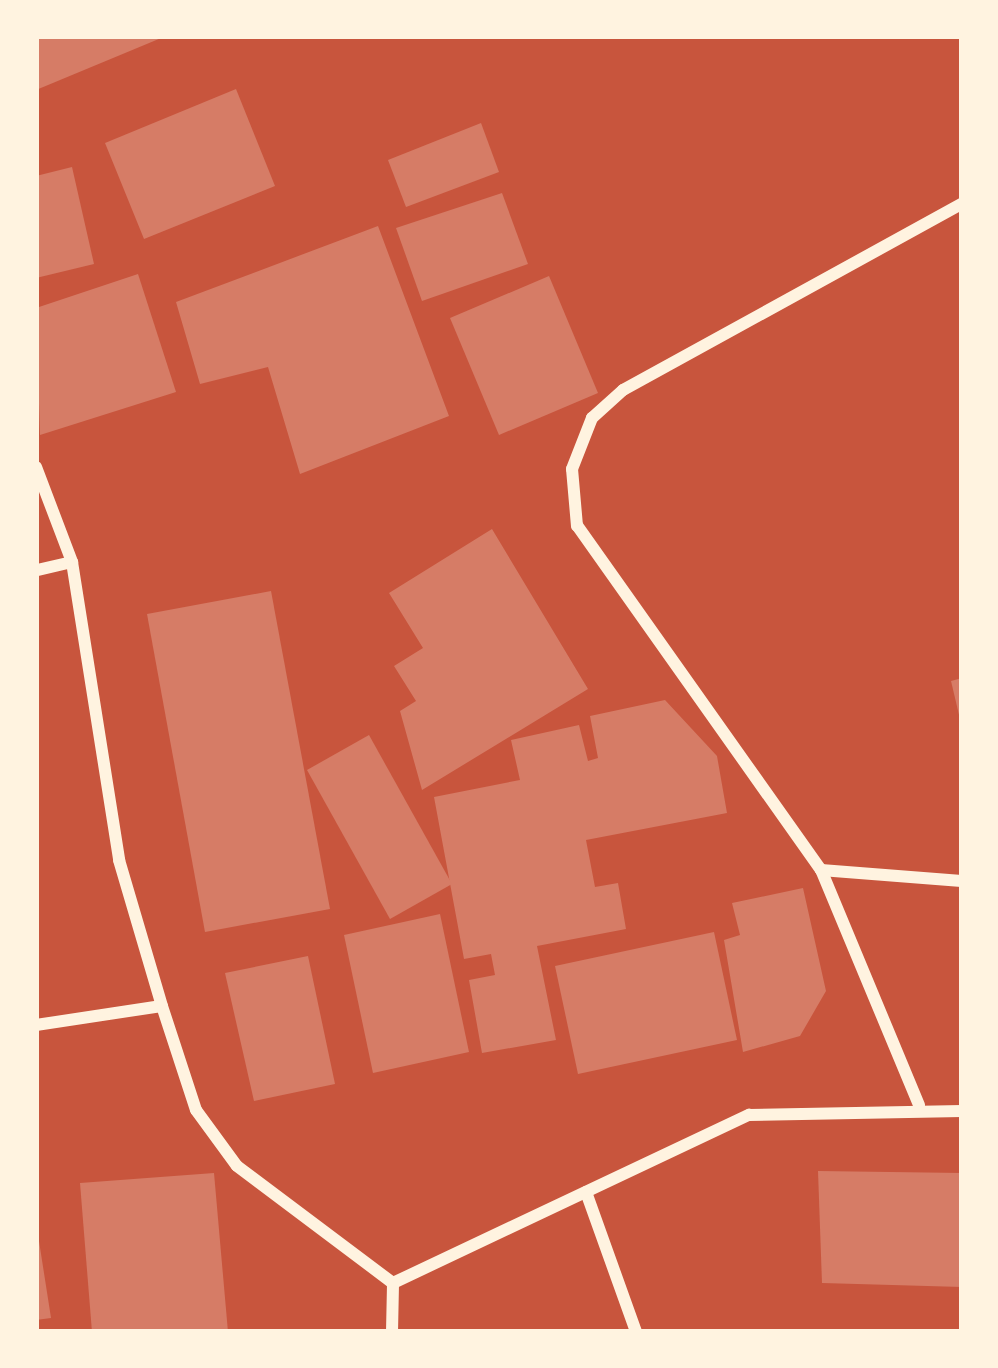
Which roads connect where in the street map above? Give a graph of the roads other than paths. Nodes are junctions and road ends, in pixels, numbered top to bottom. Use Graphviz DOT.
graph roads {
  1 [pos="962,204"];
  2 [pos="36,467"];
  3 [pos="73,562"];
  4 [pos="36,570"];
  5 [pos="821,870"];
  6 [pos="962,881"];
  7 [pos="162,1006"];
  8 [pos="36,1025"];
  9 [pos="919,1105"];
  10 [pos="962,1111"];
  11 [pos="586,1192"];
  12 [pos="393,1283"];
  13 [pos="392,1332"];
  14 [pos="637,1332"];
  1 -- 5 [label="street"];
  2 -- 3 [label="street"];
  3 -- 4 [label="street"];
  3 -- 7 [label="street"];
  5 -- 6 [label="street"];
  5 -- 9 [label="street"];
  7 -- 8 [label="street"];
  7 -- 12 [label="street"];
  9 -- 10 [label="street"];
  9 -- 11 [label="street"];
  11 -- 12 [label="street"];
  11 -- 14 [label="street"];
  12 -- 13 [label="street"];
}
